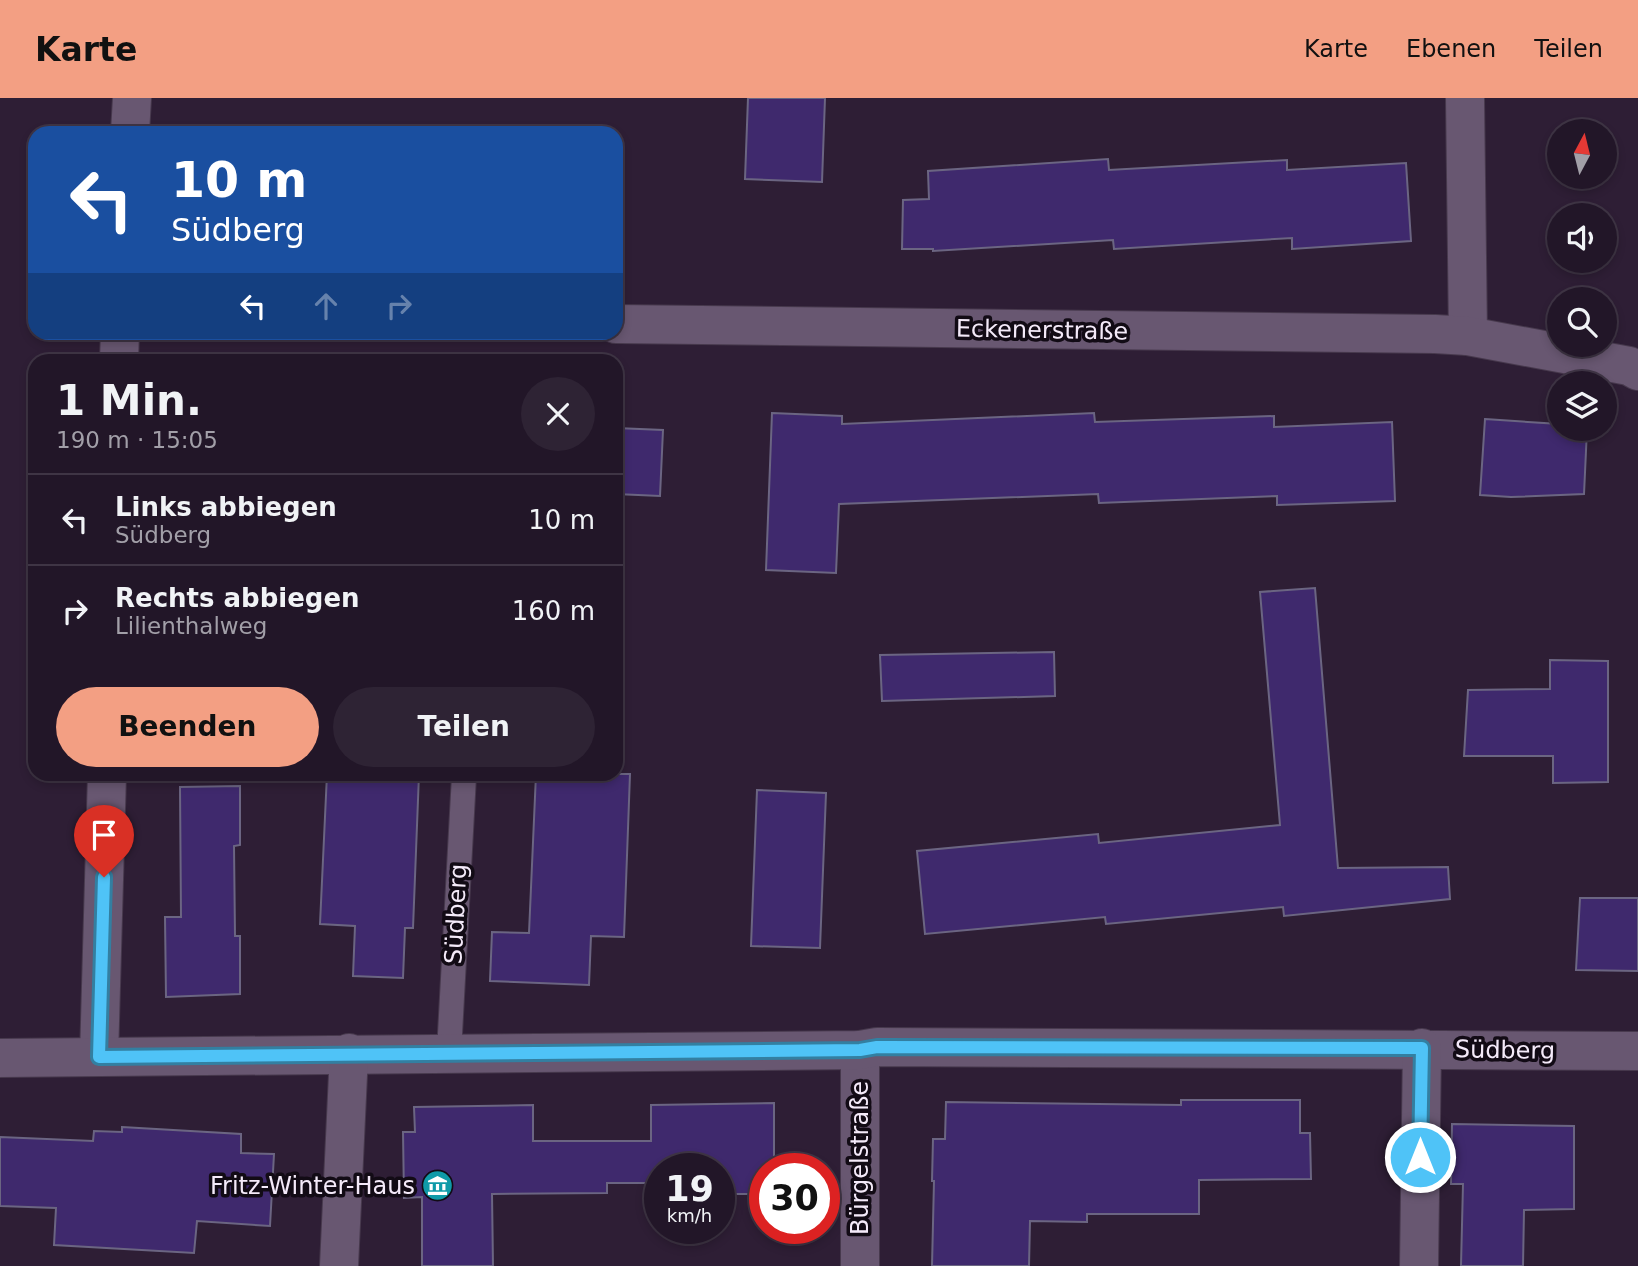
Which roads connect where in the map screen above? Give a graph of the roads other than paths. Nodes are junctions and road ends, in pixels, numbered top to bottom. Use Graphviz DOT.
graph roads {
  1 [pos="132,98"];
  2 [pos="1465,98"];
  3 [pos="130,126"];
  4 [pos="623,324"];
  5 [pos="1468,336"];
  6 [pos="1638,371"];
  7 [pos="107,781"];
  8 [pos="464,781"];
  9 [pos="1422,1048"];
  10 [pos="860,1050"];
  11 [pos="1638,1051"];
  12 [pos="449,1052"];
  13 [pos="349,1053"];
  14 [pos="99,1057"];
  15 [pos="0,1058"];
  16 [pos="339,1266"];
  17 [pos="860,1266"];
  18 [pos="1419,1266"];
  1 -- 3 [label="street"];
  2 -- 5 [label="street"];
  4 -- 5 [label="street, Eckenerstraße"];
  5 -- 6 [label="street, Eckenerstraße"];
  7 -- 14 [label="street"];
  8 -- 12 [label="lane, Südberg"];
  9 -- 10 [label="street, Südberg"];
  9 -- 11 [label="street, Südberg"];
  9 -- 18 [label="street"];
  10 -- 12 [label="street, Südberg"];
  10 -- 17 [label="street, Bürgelstraße"];
  12 -- 13 [label="street, Südberg"];
  13 -- 14 [label="street, Südberg"];
  13 -- 16 [label="street"];
  14 -- 15 [label="street, Südberg"];
}
